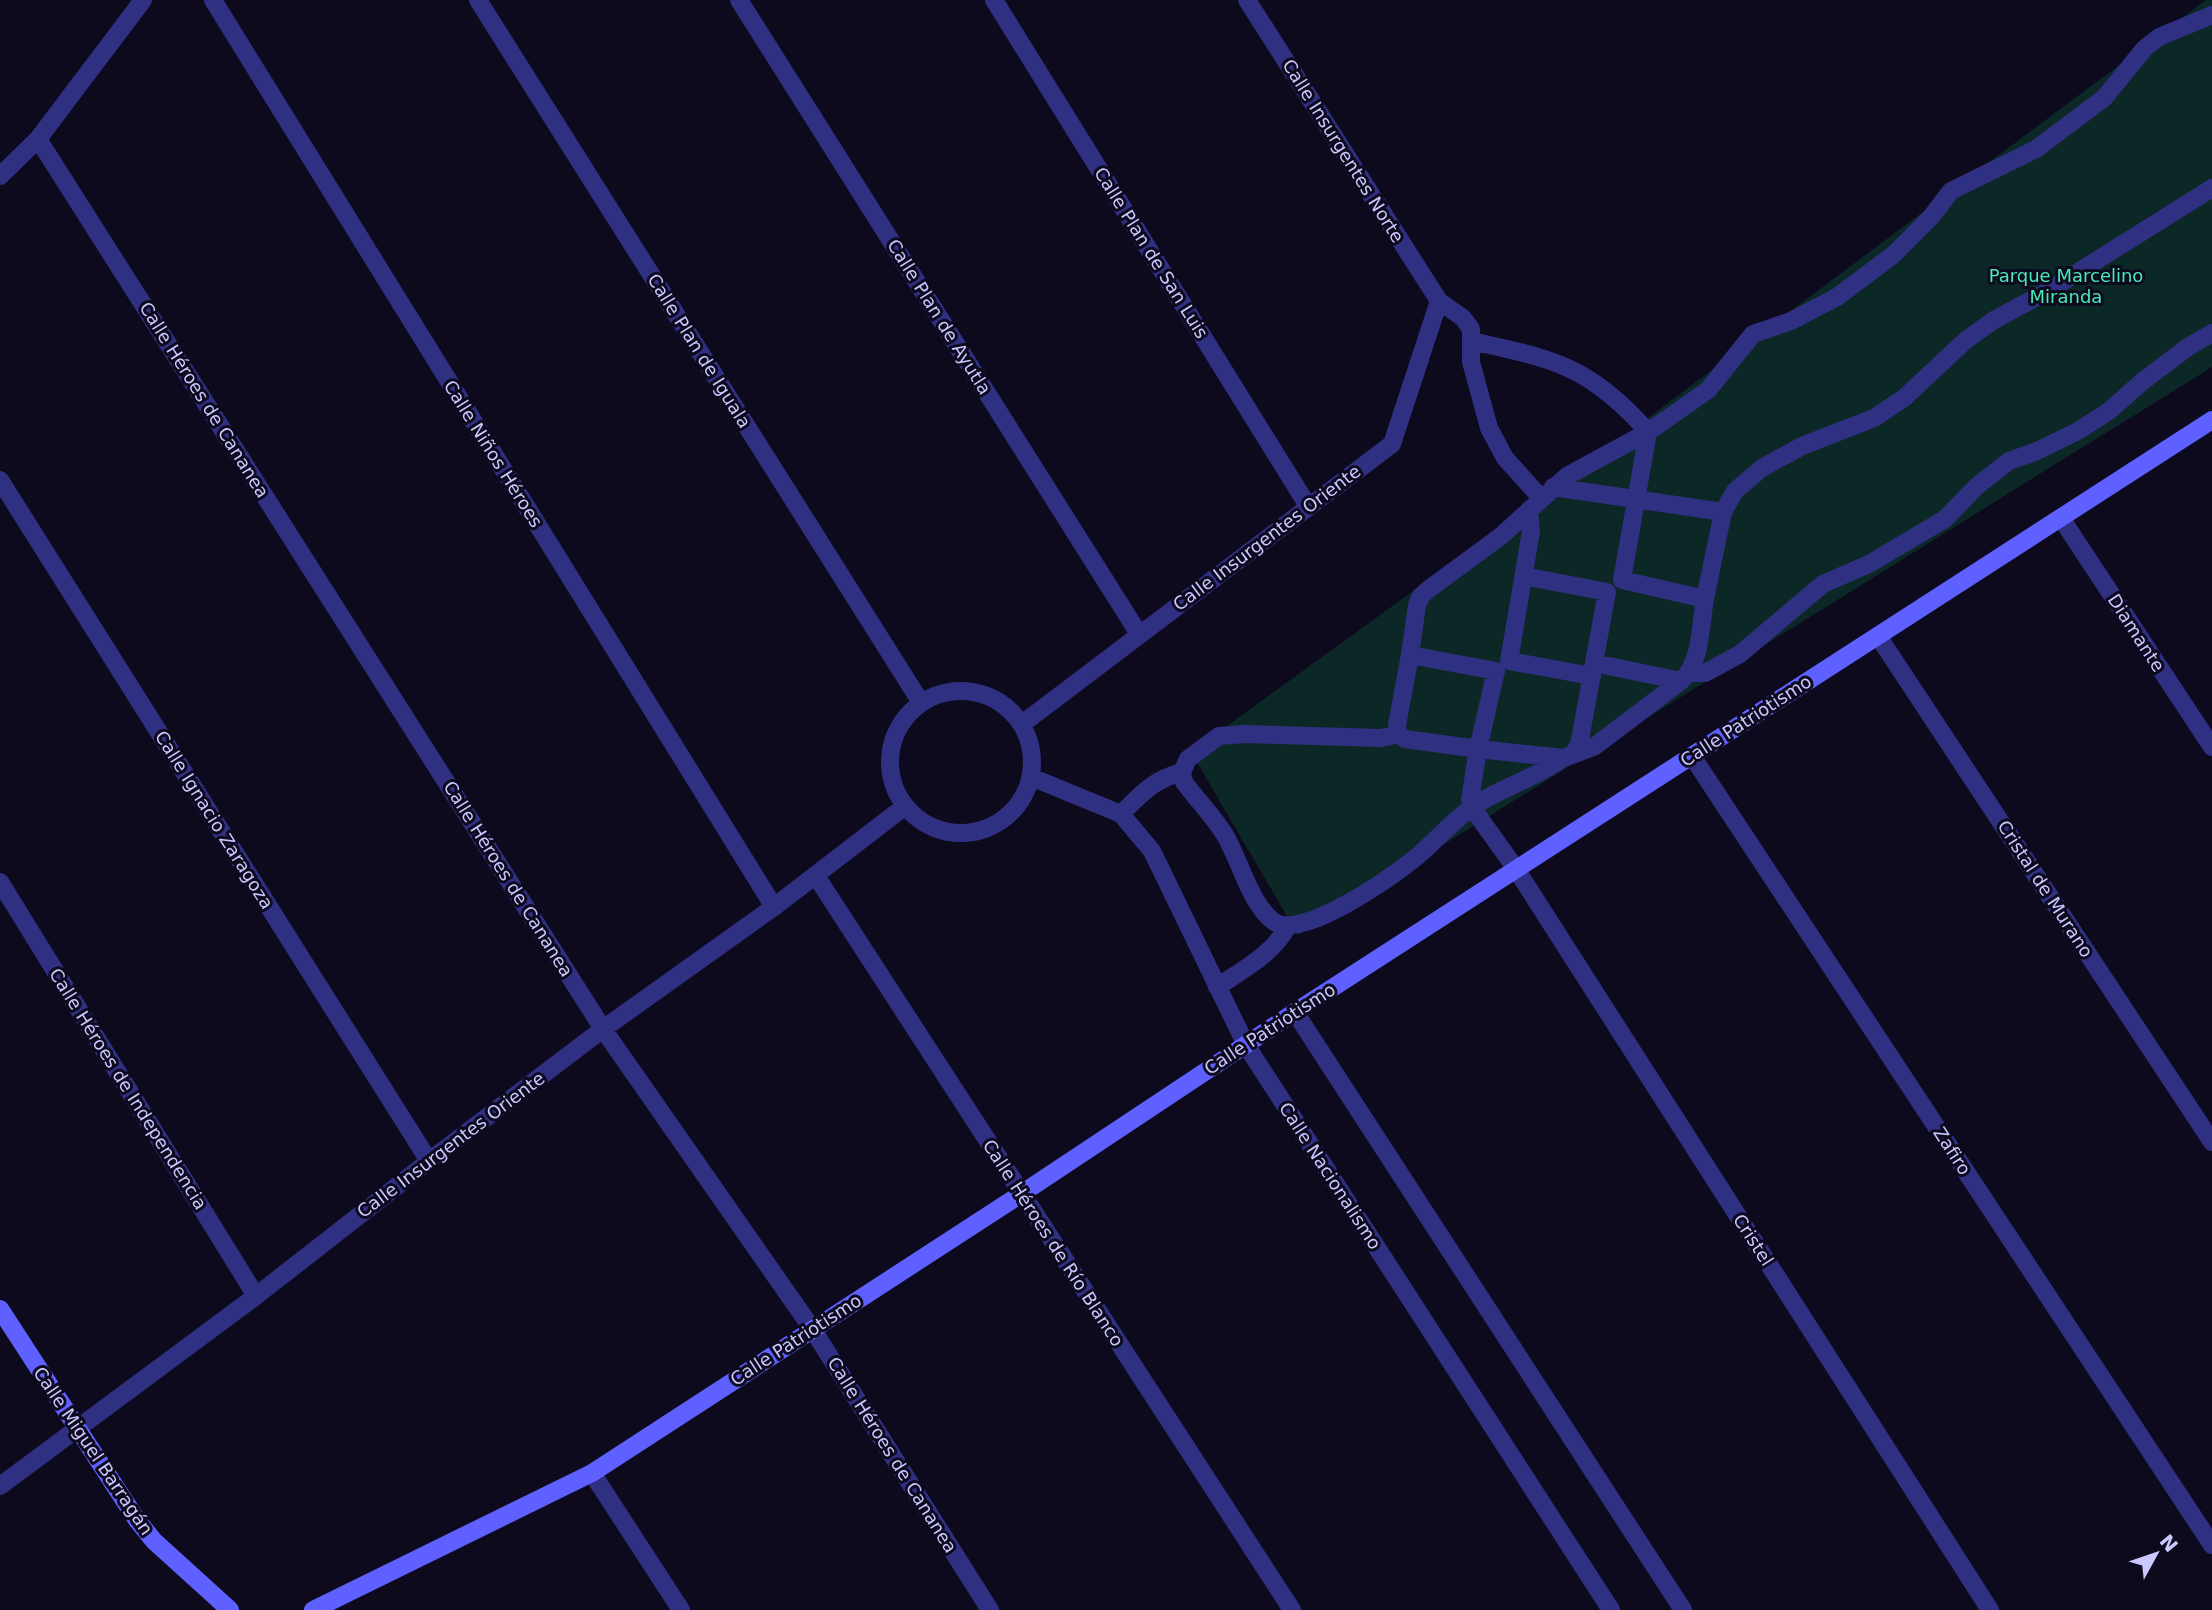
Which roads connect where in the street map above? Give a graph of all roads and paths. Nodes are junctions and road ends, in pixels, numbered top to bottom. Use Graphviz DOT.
graph roads {
  1 [pos="142,0"];
  2 [pos="213,0"];
  3 [pos="478,0"];
  4 [pos="739,0"];
  5 [pos="994,0"];
  6 [pos="1247,0"];
  7 [pos="2212,15"];
  8 [pos="38,139"];
  9 [pos="0,176"];
  10 [pos="2212,188"];
  11 [pos="1438,301"];
  12 [pos="2212,333"];
  13 [pos="1472,341"];
  14 [pos="2212,420"];
  15 [pos="1648,432"];
  16 [pos="0,480"];
  17 [pos="1541,498"];
  18 [pos="1638,500"];
  19 [pos="1308,506"];
  20 [pos="1723,512"];
  21 [pos="2061,518"];
  22 [pos="1524,576"];
  23 [pos="1622,580"];
  24 [pos="1607,592"];
  25 [pos="1705,599"];
  26 [pos="1139,634"];
  27 [pos="1878,636"];
  28 [pos="1410,655"];
  29 [pos="1502,666"];
  30 [pos="1593,669"];
  31 [pos="1686,677"];
  32 [pos="920,701"];
  33 [pos="1022,724"];
  34 [pos="1398,734"];
  35 [pos="2212,747"];
  36 [pos="1478,749"];
  37 [pos="1567,757"];
  38 [pos="1692,757"];
  39 [pos="1182,772"];
  40 [pos="1031,777"];
  41 [pos="904,807"];
  42 [pos="1474,807"];
  43 [pos="1121,814"];
  44 [pos="1516,869"];
  45 [pos="816,876"];
  46 [pos="0,882"];
  47 [pos="774,907"];
  48 [pos="1288,926"];
  49 [pos="1217,987"];
  50 [pos="1295,1012"];
  51 [pos="603,1029"];
  52 [pos="1245,1045"];
  53 [pos="2212,1142"];
  54 [pos="429,1161"];
  55 [pos="1021,1194"];
  56 [pos="256,1296"];
  57 [pos="0,1309"];
  58 [pos="813,1330"];
  59 [pos="76,1428"];
  60 [pos="592,1472"];
  61 [pos="0,1486"];
  62 [pos="2212,1545"];
  63 [pos="230,1610"];
  64 [pos="313,1610"];
  65 [pos="681,1610"];
  66 [pos="990,1610"];
  67 [pos="1292,1610"];
  68 [pos="1611,1610"];
  69 [pos="1683,1610"];
  70 [pos="1990,1610"];
  1 -- 8 [label="street"];
  2 -- 47 [label="street, Calle Niños Héroes"];
  3 -- 32 [label="street, Calle Plan de Iguala"];
  4 -- 26 [label="street, Calle Plan de Ayutla"];
  5 -- 19 [label="street, Calle Plan de San Luis"];
  6 -- 11 [label="street, Calle Insurgentes Norte"];
  7 -- 15 [label="street"];
  8 -- 9 [label="street"];
  8 -- 51 [label="street, Calle Héroes de Cananea"];
  10 -- 20 [label="street"];
  11 -- 13 [label="street"];
  11 -- 19 [label="street, Calle Insurgentes Oriente"];
  12 -- 31 [label="street"];
  13 -- 15 [label="street"];
  13 -- 17 [label="street"];
  14 -- 21 [label="street, Calle Patriotismo"];
  15 -- 17 [label="street"];
  15 -- 18 [label="street"];
  16 -- 54 [label="street, Calle Ignacio Zaragoza"];
  17 -- 18 [label="street"];
  17 -- 22 [label="street"];
  17 -- 28 [label="street"];
  18 -- 20 [label="street"];
  18 -- 23 [label="street"];
  19 -- 26 [label="street, Calle Insurgentes Oriente"];
  20 -- 25 [label="street"];
  21 -- 27 [label="street, Calle Patriotismo"];
  21 -- 35 [label="street, Diamante"];
  22 -- 24 [label="street"];
  22 -- 29 [label="street"];
  23 -- 24 [label="street"];
  23 -- 25 [label="street"];
  24 -- 30 [label="street"];
  25 -- 31 [label="street"];
  26 -- 33 [label="street, Calle Insurgentes Oriente"];
  27 -- 38 [label="street, Calle Patriotismo"];
  27 -- 53 [label="street, Cristal de Murano"];
  28 -- 29 [label="street"];
  28 -- 34 [label="street"];
  29 -- 30 [label="street"];
  29 -- 36 [label="street"];
  30 -- 31 [label="street"];
  30 -- 37 [label="street"];
  31 -- 37 [label="street"];
  32 -- 33 [label="street"];
  32 -- 41 [label="street"];
  33 -- 40 [label="street"];
  34 -- 36 [label="street"];
  34 -- 39 [label="street"];
  36 -- 37 [label="street"];
  36 -- 42 [label="street"];
  37 -- 42 [label="street"];
  38 -- 44 [label="street, Calle Patriotismo"];
  38 -- 62 [label="street, Zafiro"];
  39 -- 43 [label="street"];
  39 -- 48 [label="street"];
  40 -- 41 [label="street"];
  40 -- 43 [label="street, Calle Nacionalismo"];
  41 -- 45 [label="street, Calle Insurgentes Oriente"];
  42 -- 44 [label="street, Cristel"];
  42 -- 48 [label="street"];
  43 -- 49 [label="street, Calle Nacionalismo"];
  44 -- 50 [label="street, Calle Patriotismo"];
  44 -- 70 [label="street, Cristel"];
  45 -- 47 [label="street, Calle Insurgentes Oriente"];
  45 -- 55 [label="street, Calle Héroes de Río Blanco"];
  46 -- 56 [label="street, Calle Héroes de Independencia"];
  47 -- 51 [label="street, Calle Insurgentes Oriente"];
  48 -- 49 [label="street"];
  49 -- 52 [label="street, Calle Nacionalismo"];
  50 -- 52 [label="street, Calle Patriotismo"];
  50 -- 69 [label="street"];
  51 -- 54 [label="street, Calle Insurgentes Oriente"];
  51 -- 58 [label="street, Calle Héroes de Cananea"];
  52 -- 55 [label="street, Calle Patriotismo"];
  52 -- 68 [label="street, Calle Nacionalismo"];
  54 -- 56 [label="street, Calle Insurgentes Oriente"];
  55 -- 58 [label="street, Calle Patriotismo"];
  55 -- 67 [label="street, Calle Héroes de Río Blanco"];
  56 -- 59 [label="street, Calle Insurgentes Oriente"];
  57 -- 59 [label="street, Calle Miguel Barragán"];
  58 -- 60 [label="street, Calle Patriotismo"];
  58 -- 66 [label="street, Calle Héroes de Cananea"];
  59 -- 61 [label="street, Calle Insurgentes Oriente"];
  59 -- 63 [label="street, Calle Miguel Barragán"];
  60 -- 64 [label="street, Calle Patriotismo"];
  60 -- 65 [label="street"];
}
